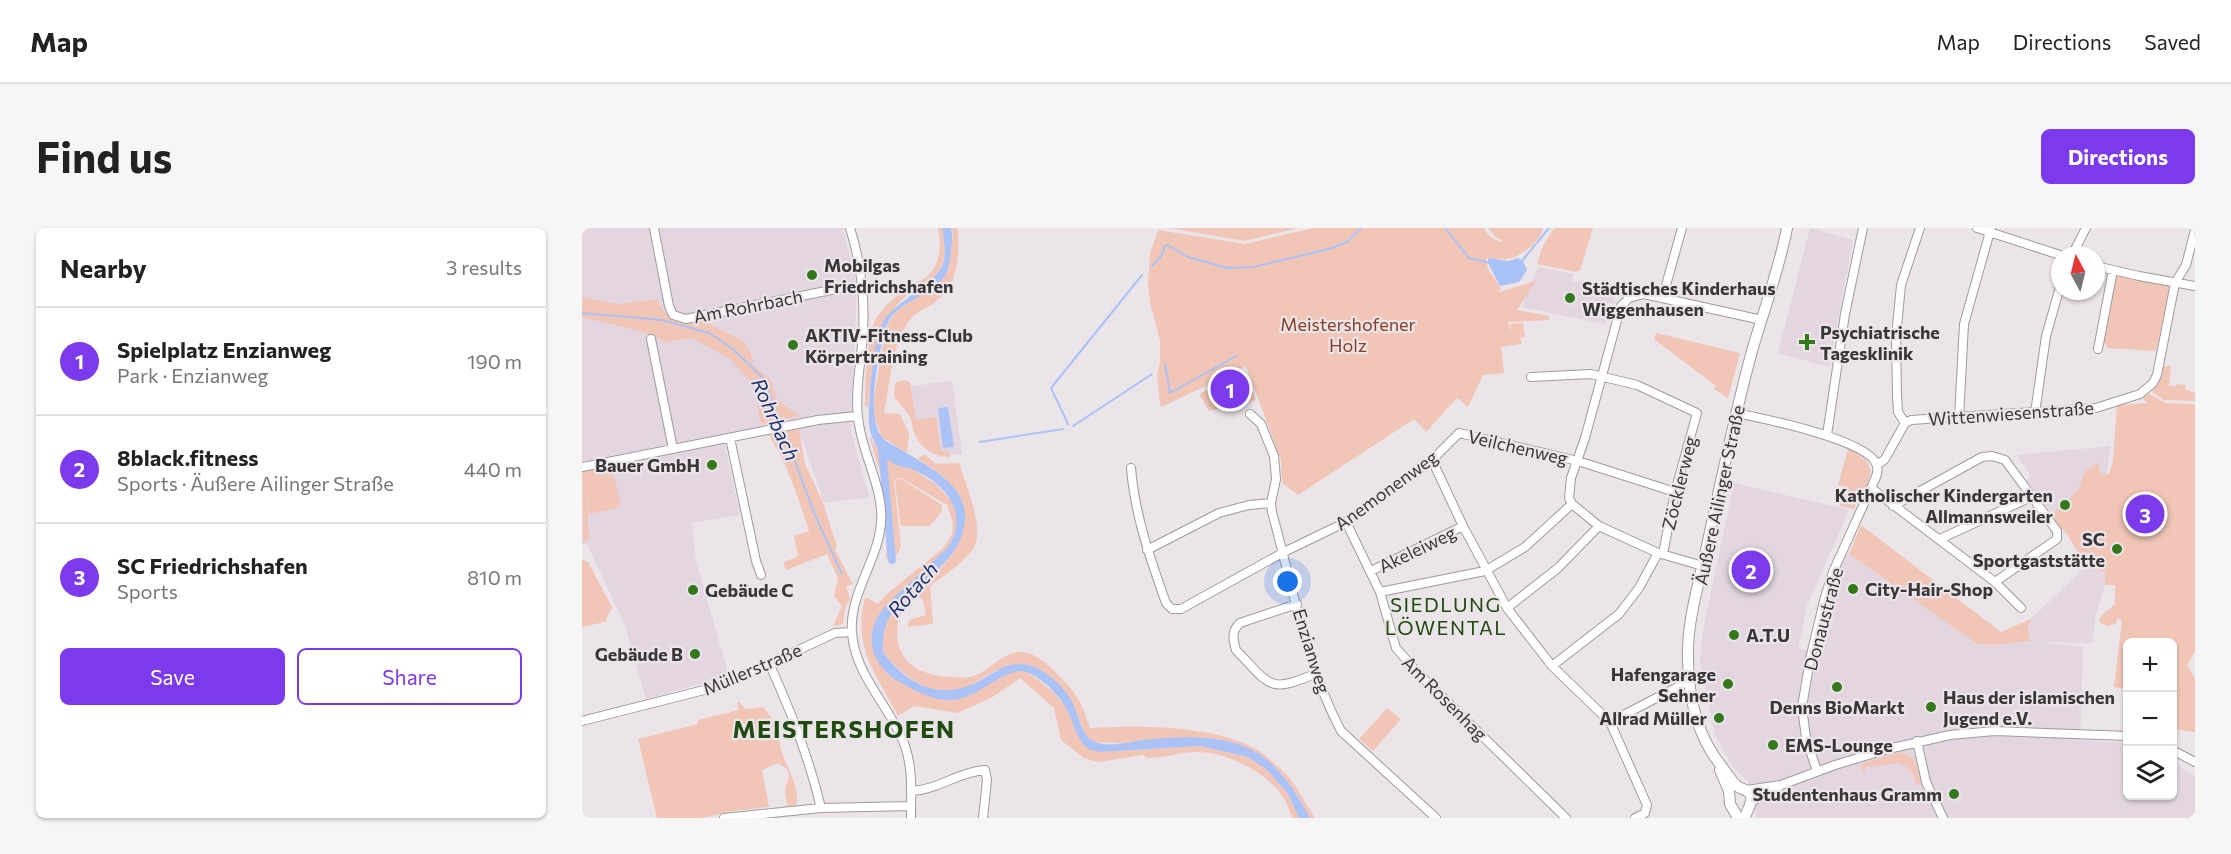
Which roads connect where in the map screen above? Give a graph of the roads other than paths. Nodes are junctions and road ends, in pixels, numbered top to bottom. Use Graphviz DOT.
graph roads {
  1 [pos="654,228"];
  2 [pos="850,228"];
  3 [pos="1682,228"];
  4 [pos="1787,228"];
  5 [pos="1863,228"];
  6 [pos="1920,228"];
  7 [pos="1977,228"];
  8 [pos="2086,228"];
  9 [pos="1990,230"];
  10 [pos="2195,230"];
  11 [pos="2077,246"];
  12 [pos="2051,252"];
  13 [pos="2105,268"];
  14 [pos="2113,270"];
  15 [pos="2175,283"];
  16 [pos="2195,286"];
  17 [pos="840,288"];
  18 [pos="1663,297"];
  19 [pos="2056,300"];
  20 [pos="1762,320"];
  21 [pos="651,339"];
  22 [pos="2098,349"];
  23 [pos="1531,377"];
  24 [pos="1601,377"];
  25 [pos="1737,413"];
  26 [pos="2035,413"];
  27 [pos="1250,414"];
  28 [pos="857,416"];
  29 [pos="1959,418"];
  30 [pos="1905,423"];
  31 [pos="1459,433"];
  32 [pos="1827,435"];
  33 [pos="730,438"];
  34 [pos="673,449"];
  35 [pos="1432,460"];
  36 [pos="1578,461"];
  37 [pos="582,466"];
  38 [pos="1131,468"];
  39 [pos="1877,469"];
  40 [pos="1871,488"];
  41 [pos="1675,492"];
  42 [pos="2033,496"];
  43 [pos="1271,502"];
  44 [pos="1572,504"];
  45 [pos="1893,506"];
  46 [pos="1346,522"];
  47 [pos="1463,526"];
  48 [pos="1599,526"];
  49 [pos="1940,539"];
  50 [pos="1147,550"];
  51 [pos="1284,552"];
  52 [pos="1660,553"];
  53 [pos="1703,566"];
  54 [pos="1371,571"];
  55 [pos="1485,571"];
  56 [pos="761,574"];
  57 [pos="1995,582"];
  58 [pos="1380,592"];
  59 [pos="1297,604"];
  60 [pos="1507,608"];
  61 [pos="2021,608"];
  62 [pos="852,632"];
  63 [pos="769,663"];
  64 [pos="1552,666"];
  65 [pos="1317,673"];
  66 [pos="1689,681"];
  67 [pos="582,722"];
  68 [pos="1610,722"];
  69 [pos="2123,736"];
  70 [pos="1917,741"];
  71 [pos="2177,753"];
  72 [pos="1717,761"];
  73 [pos="2193,761"];
  74 [pos="1817,771"];
  75 [pos="1781,784"];
  76 [pos="1744,789"];
  77 [pos="911,791"];
  78 [pos="1730,795"];
  79 [pos="911,806"];
  80 [pos="821,808"];
  81 [pos="1748,809"];
  82 [pos="1736,813"];
  83 [pos="724,818"];
  84 [pos="911,818"];
  85 [pos="983,818"];
  86 [pos="1436,818"];
  87 [pos="1566,818"];
  88 [pos="1635,818"];
  89 [pos="1943,818"];
  1 -- 17 [label="street, Am Rohrbach"];
  2 -- 28 [label="street"];
  3 -- 18 [label="street"];
  4 -- 20 [label="main road, Äußere Ailinger Straße"];
  5 -- 32 [label="street"];
  6 -- 30 [label="street"];
  7 -- 9 [label="street"];
  8 -- 11 [label="street"];
  9 -- 12 [label="street"];
  9 -- 29 [label="street"];
  10 -- 15 [label="street, Wittenwiesenstraße"];
  13 -- 14 [label="street"];
  14 -- 15 [label="street"];
  14 -- 22 [label="street"];
  15 -- 16 [label="street"];
  15 -- 26 [label="street, Wittenwiesenstraße"];
  18 -- 20 [label="street"];
  18 -- 24 [label="street"];
  19 -- 26 [label="street"];
  20 -- 25 [label="main road, Äußere Ailinger Straße"];
  21 -- 34 [label="street"];
  23 -- 24 [label="street"];
  24 -- 36 [label="street"];
  24 -- 41 [label="street, Zöcklerweg"];
  25 -- 32 [label="street"];
  25 -- 53 [label="main road, Äußere Ailinger Straße"];
  26 -- 29 [label="street, Wittenwiesenstraße"];
  27 -- 43 [label="street, Enzianweg"];
  28 -- 33 [label="street"];
  28 -- 62 [label="street"];
  29 -- 30 [label="street, Wittenwiesenstraße"];
  30 -- 39 [label="street, Donaustraße"];
  31 -- 35 [label="street, Anemonenweg"];
  31 -- 36 [label="street, Veilchenweg"];
  32 -- 39 [label="street"];
  33 -- 34 [label="street"];
  33 -- 56 [label="street"];
  34 -- 37 [label="street"];
  35 -- 46 [label="street, Anemonenweg"];
  35 -- 47 [label="street"];
  36 -- 41 [label="street, Veilchenweg"];
  36 -- 44 [label="street"];
  38 -- 50 [label="street"];
  39 -- 40 [label="street, Donaustraße"];
  40 -- 45 [label="street"];
  40 -- 74 [label="street, Donaustraße"];
  41 -- 52 [label="street, Zöcklerweg"];
  42 -- 45 [label="street"];
  42 -- 49 [label="street"];
  42 -- 57 [label="street"];
  43 -- 50 [label="street"];
  43 -- 51 [label="street, Enzianweg"];
  44 -- 48 [label="street"];
  44 -- 55 [label="street"];
  45 -- 49 [label="street"];
  46 -- 51 [label="street, Anemonenweg"];
  46 -- 54 [label="street, Am Rosenhag"];
  47 -- 54 [label="street, Akeleiweg"];
  47 -- 55 [label="street"];
  48 -- 52 [label="street"];
  48 -- 60 [label="street"];
  49 -- 57 [label="street"];
  50 -- 51 [label="street, Anemonenweg"];
  51 -- 59 [label="street, Enzianweg"];
  52 -- 53 [label="street"];
  52 -- 64 [label="street, Zöcklerweg"];
  53 -- 66 [label="main road, Äußere Ailinger Straße"];
  54 -- 58 [label="street, Am Rosenhag"];
  55 -- 58 [label="street"];
  55 -- 60 [label="street"];
  57 -- 61 [label="street"];
  58 -- 87 [label="street, Am Rosenhag"];
  59 -- 65 [label="street, Enzianweg"];
  59 -- 65 [label="street"];
  60 -- 64 [label="street"];
  62 -- 63 [label="street, Müllerstraße"];
  62 -- 77 [label="street"];
  63 -- 67 [label="street, Müllerstraße"];
  63 -- 80 [label="street"];
  64 -- 68 [label="street"];
  65 -- 86 [label="street, Enzianweg"];
  66 -- 68 [label="street"];
  66 -- 72 [label="main road, Äußere Ailinger Straße"];
  68 -- 88 [label="street"];
  69 -- 70 [label="street"];
  70 -- 74 [label="street"];
  70 -- 89 [label="street"];
  71 -- 73 [label="street"];
  72 -- 76 [label="main road"];
  72 -- 78 [label="main road"];
  74 -- 75 [label="street"];
  75 -- 76 [label="street"];
  75 -- 81 [label="street"];
  76 -- 78 [label="main road"];
  76 -- 81 [label="main road"];
  77 -- 79 [label="street"];
  77 -- 85 [label="street"];
  78 -- 82 [label="main road"];
  79 -- 80 [label="street"];
  79 -- 84 [label="street"];
  80 -- 83 [label="street"];
  81 -- 82 [label="main road"];
}
